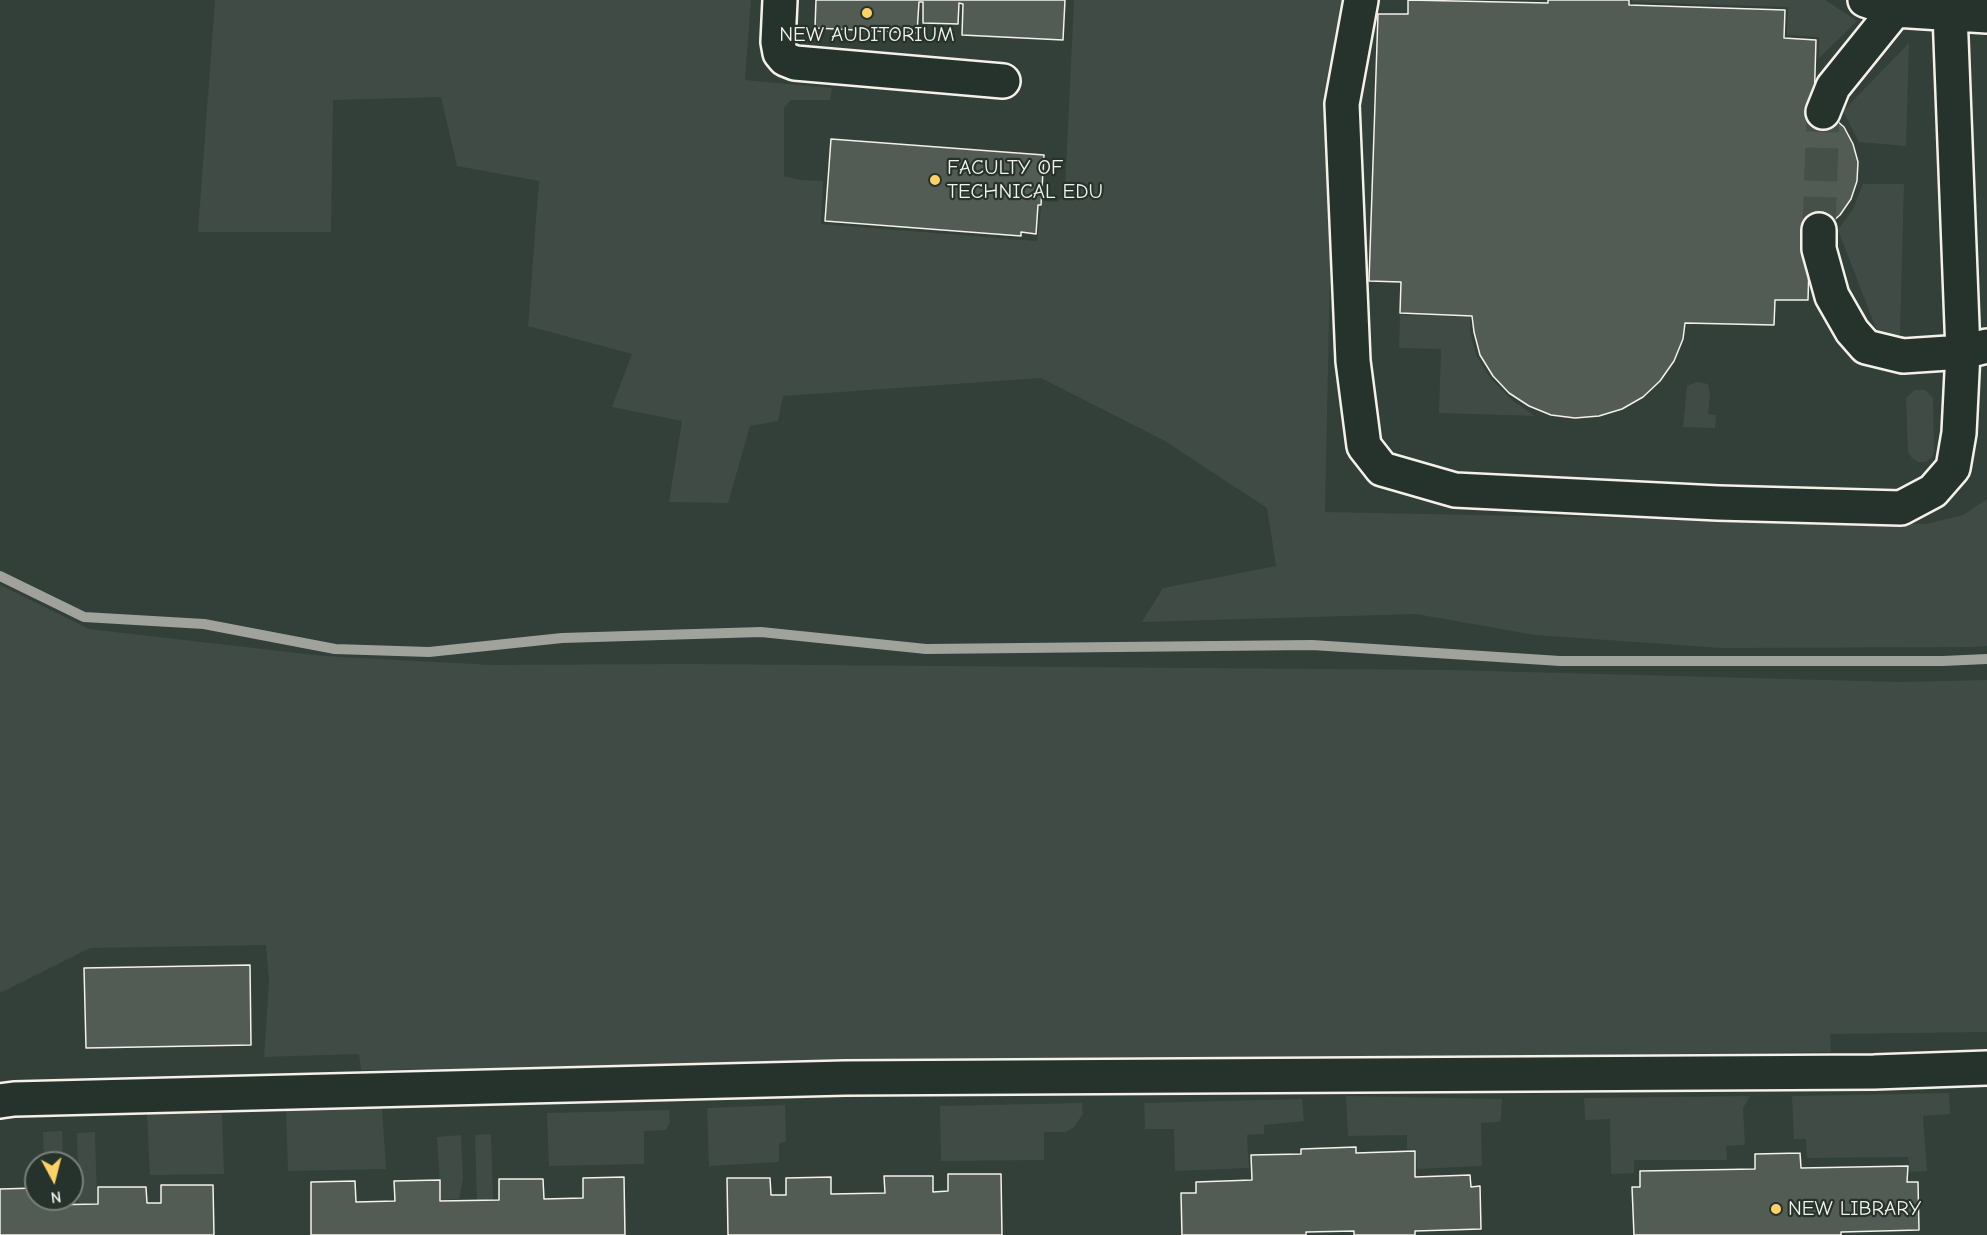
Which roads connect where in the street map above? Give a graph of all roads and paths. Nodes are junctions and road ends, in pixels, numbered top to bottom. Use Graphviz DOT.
graph roads {
  1 [pos="780,0"];
  2 [pos="1361,0"];
  3 [pos="1865,0"];
  4 [pos="1895,10"];
  5 [pos="1950,14"];
  6 [pos="1987,16"];
  7 [pos="1002,81"];
  8 [pos="1824,112"];
  9 [pos="1818,230"];
  10 [pos="1975,349"];
  11 [pos="1987,1068"];
  12 [pos="0,1101"];
  1 -- 7 [label="street"];
  2 -- 10 [label="street"];
  3 -- 4 [label="street"];
  4 -- 5 [label="street"];
  4 -- 8 [label="street"];
  5 -- 6 [label="street"];
  5 -- 10 [label="street"];
  9 -- 10 [label="street"];
  11 -- 12 [label="street"];
}
